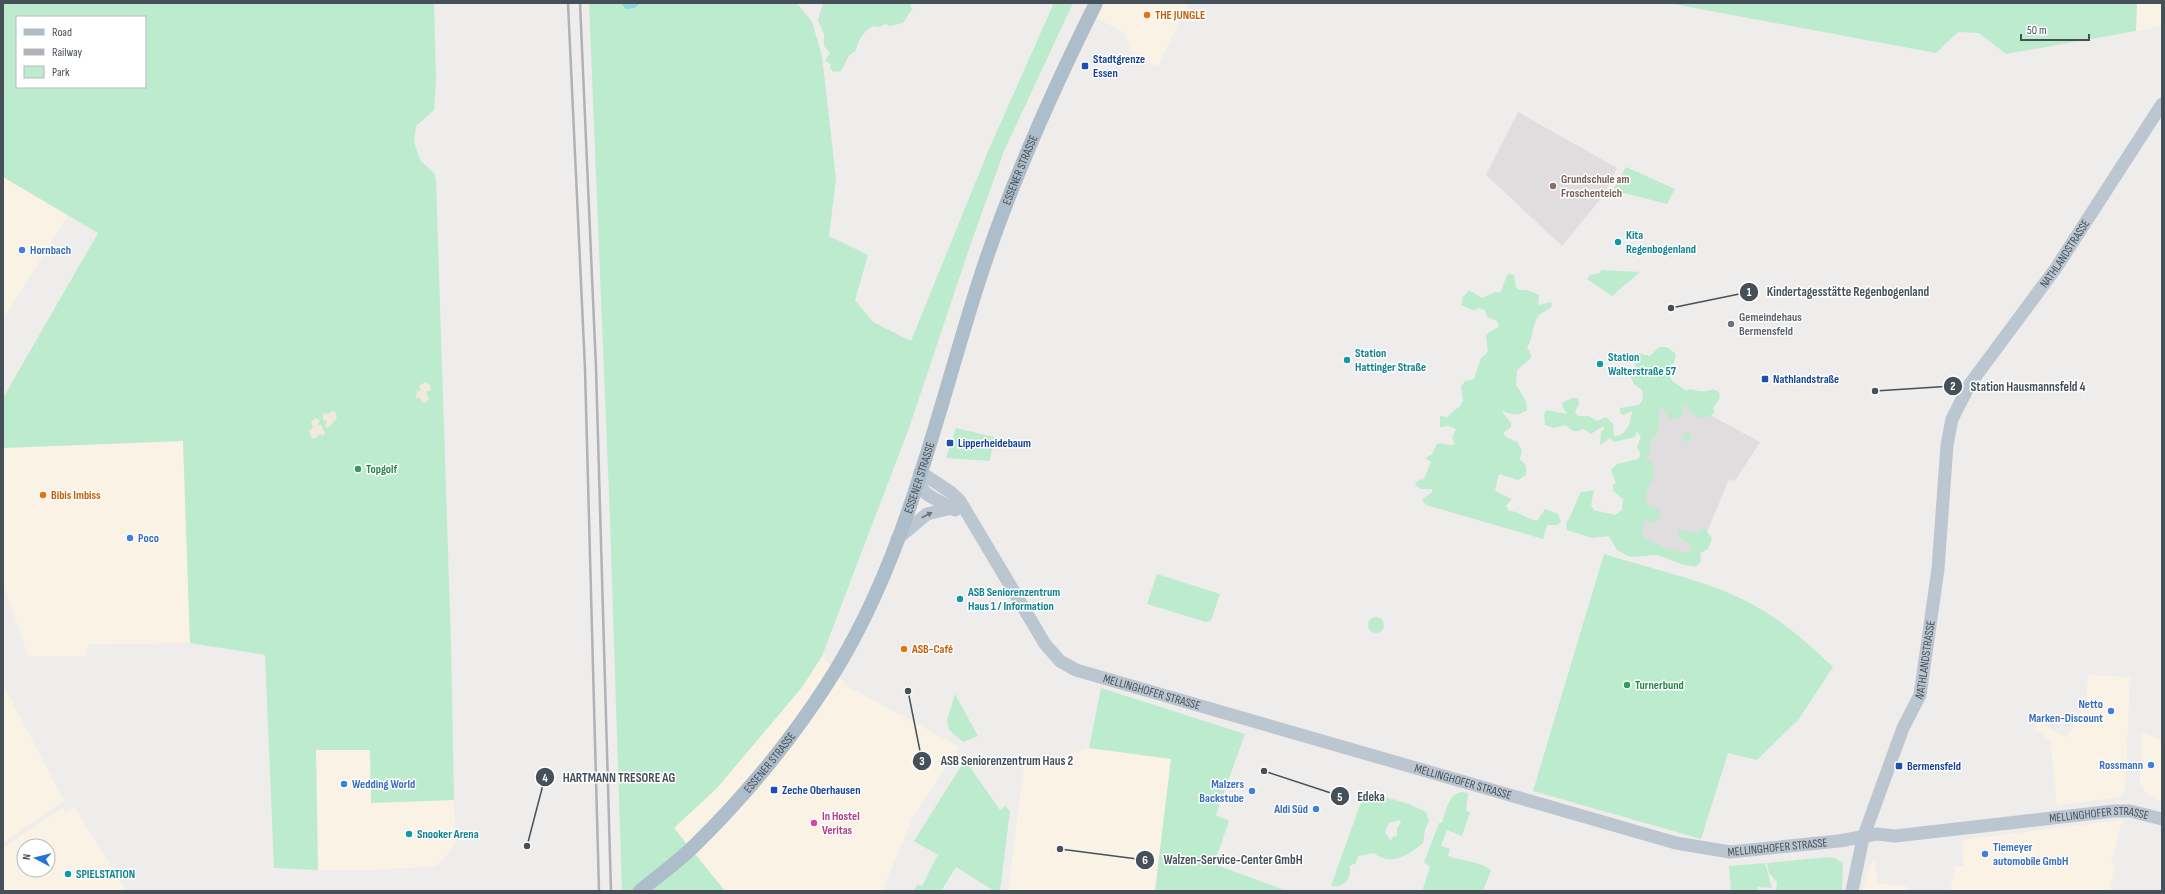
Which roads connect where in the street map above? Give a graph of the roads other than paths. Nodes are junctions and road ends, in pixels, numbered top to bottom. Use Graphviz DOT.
graph roads {
  1 [pos="1096,3"];
  2 [pos="2162,104"];
  3 [pos="920,472"];
  4 [pos="951,508"];
  5 [pos="971,518"];
  6 [pos="897,539"];
  7 [pos="2162,819"];
  8 [pos="1863,838"];
  9 [pos="641,890"];
  10 [pos="1852,891"];
  1 -- 3 [label="main road, ESSENER STRASSE"];
  2 -- 8 [label="main road, NATHLANDSTRASSE"];
  3 -- 4 [label="main road"];
  3 -- 5 [label="main road, MELLINGHOFER STRASSE"];
  3 -- 6 [label="main road, ESSENER STRASSE"];
  4 -- 5 [label="main road"];
  6 -- 4 [label="main road, one-way"];
  5 -- 8 [label="main road, MELLINGHOFER STRASSE"];
  6 -- 9 [label="main road, ESSENER STRASSE"];
  7 -- 8 [label="main road, MELLINGHOFER STRASSE"];
  8 -- 10 [label="main road, NATHLANDSTRASSE"];
}
